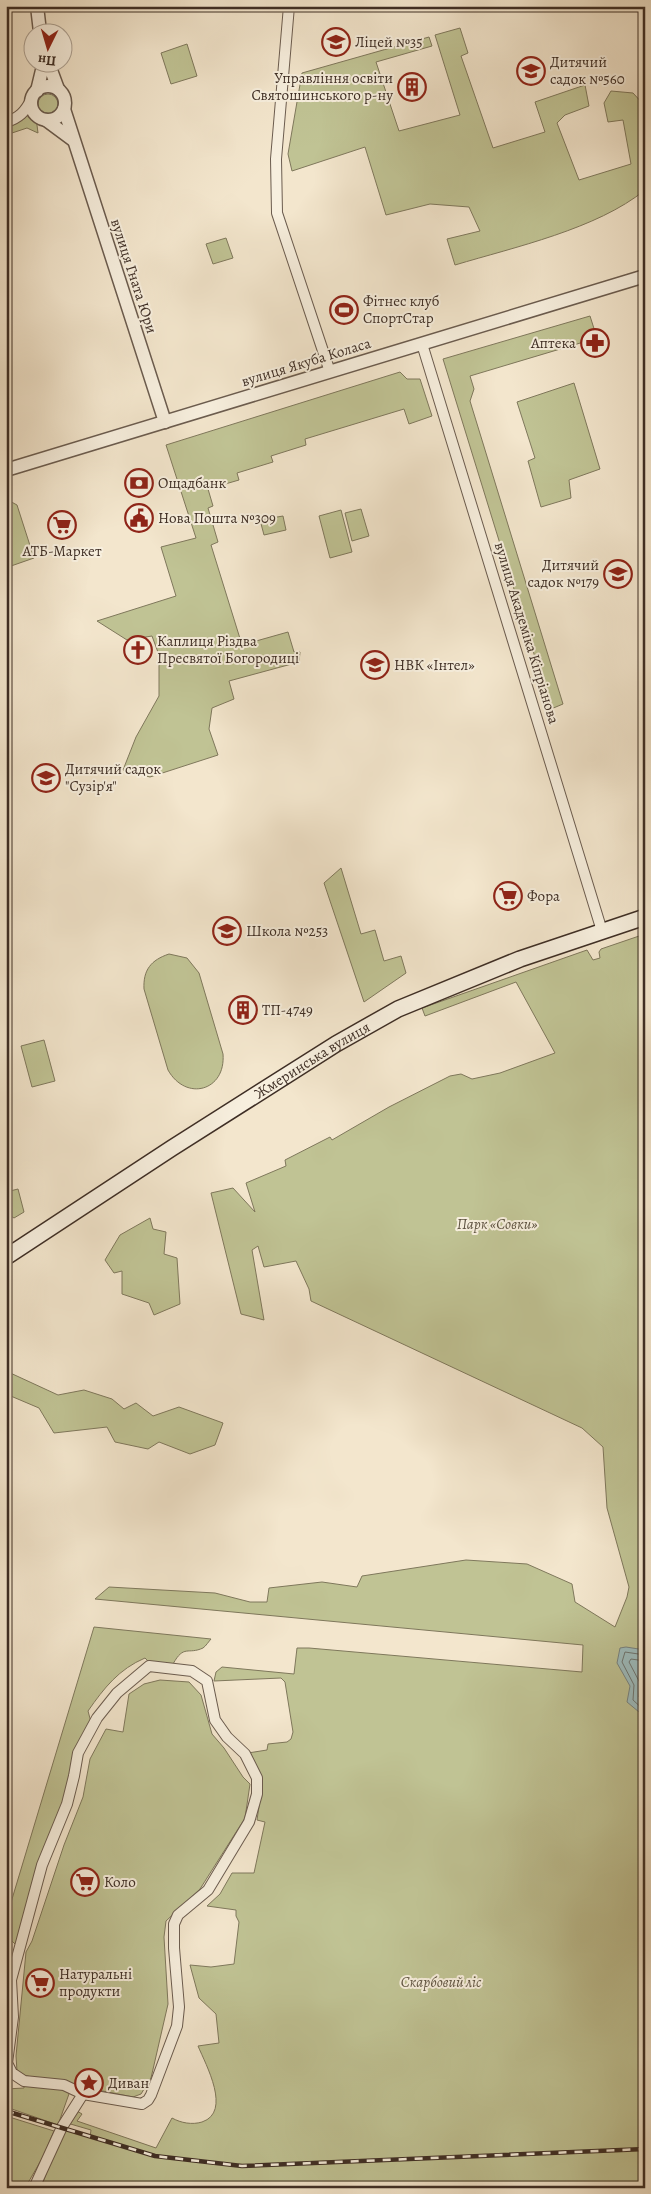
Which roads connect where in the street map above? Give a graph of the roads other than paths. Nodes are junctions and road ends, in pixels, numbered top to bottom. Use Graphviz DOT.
graph roads {
  1 [pos="37,6"];
  2 [pos="289,6"];
  3 [pos="39,22"];
  4 [pos="42,72"];
  5 [pos="50,72"];
  6 [pos="58,89"];
  7 [pos="34,95"];
  8 [pos="64,109"];
  9 [pos="46,120"];
  10 [pos="6,122"];
  11 [pos="73,140"];
  12 [pos="645,276"];
  13 [pos="422,344"];
  14 [pos="330,372"];
  15 [pos="165,422"];
  16 [pos="6,470"];
  17 [pos="645,916"];
  18 [pos="602,931"];
  19 [pos="6,1257"];
  20 [pos="83,2094"];
  21 [pos="34,2188"];
  1 -- 3 [label="street"];
  2 -- 14 [label="street"];
  4 -- 7 [label="street"];
  5 -- 6 [label="street"];
  6 -- 7 [label="street"];
  6 -- 8 [label="street"];
  7 -- 9 [label="street"];
  7 -- 10 [label="street"];
  8 -- 9 [label="street"];
  8 -- 11 [label="street, вулиця Гната Юри"];
  9 -- 11 [label="street"];
  11 -- 15 [label="street, вулиця Гната Юри"];
  12 -- 13 [label="street, вулиця Якуба Коласа"];
  13 -- 14 [label="street, вулиця Якуба Коласа"];
  13 -- 18 [label="street, вулиця Академіка Кіпріанова"];
  14 -- 15 [label="street, вулиця Якуба Коласа"];
  15 -- 16 [label="street, вулиця Якуба Коласа"];
  17 -- 18 [label="main road, Жмеринська вулиця"];
  18 -- 19 [label="main road, Жмеринська вулиця"];
  20 -- 20 [label="street"];
  20 -- 21 [label="street"];
}
